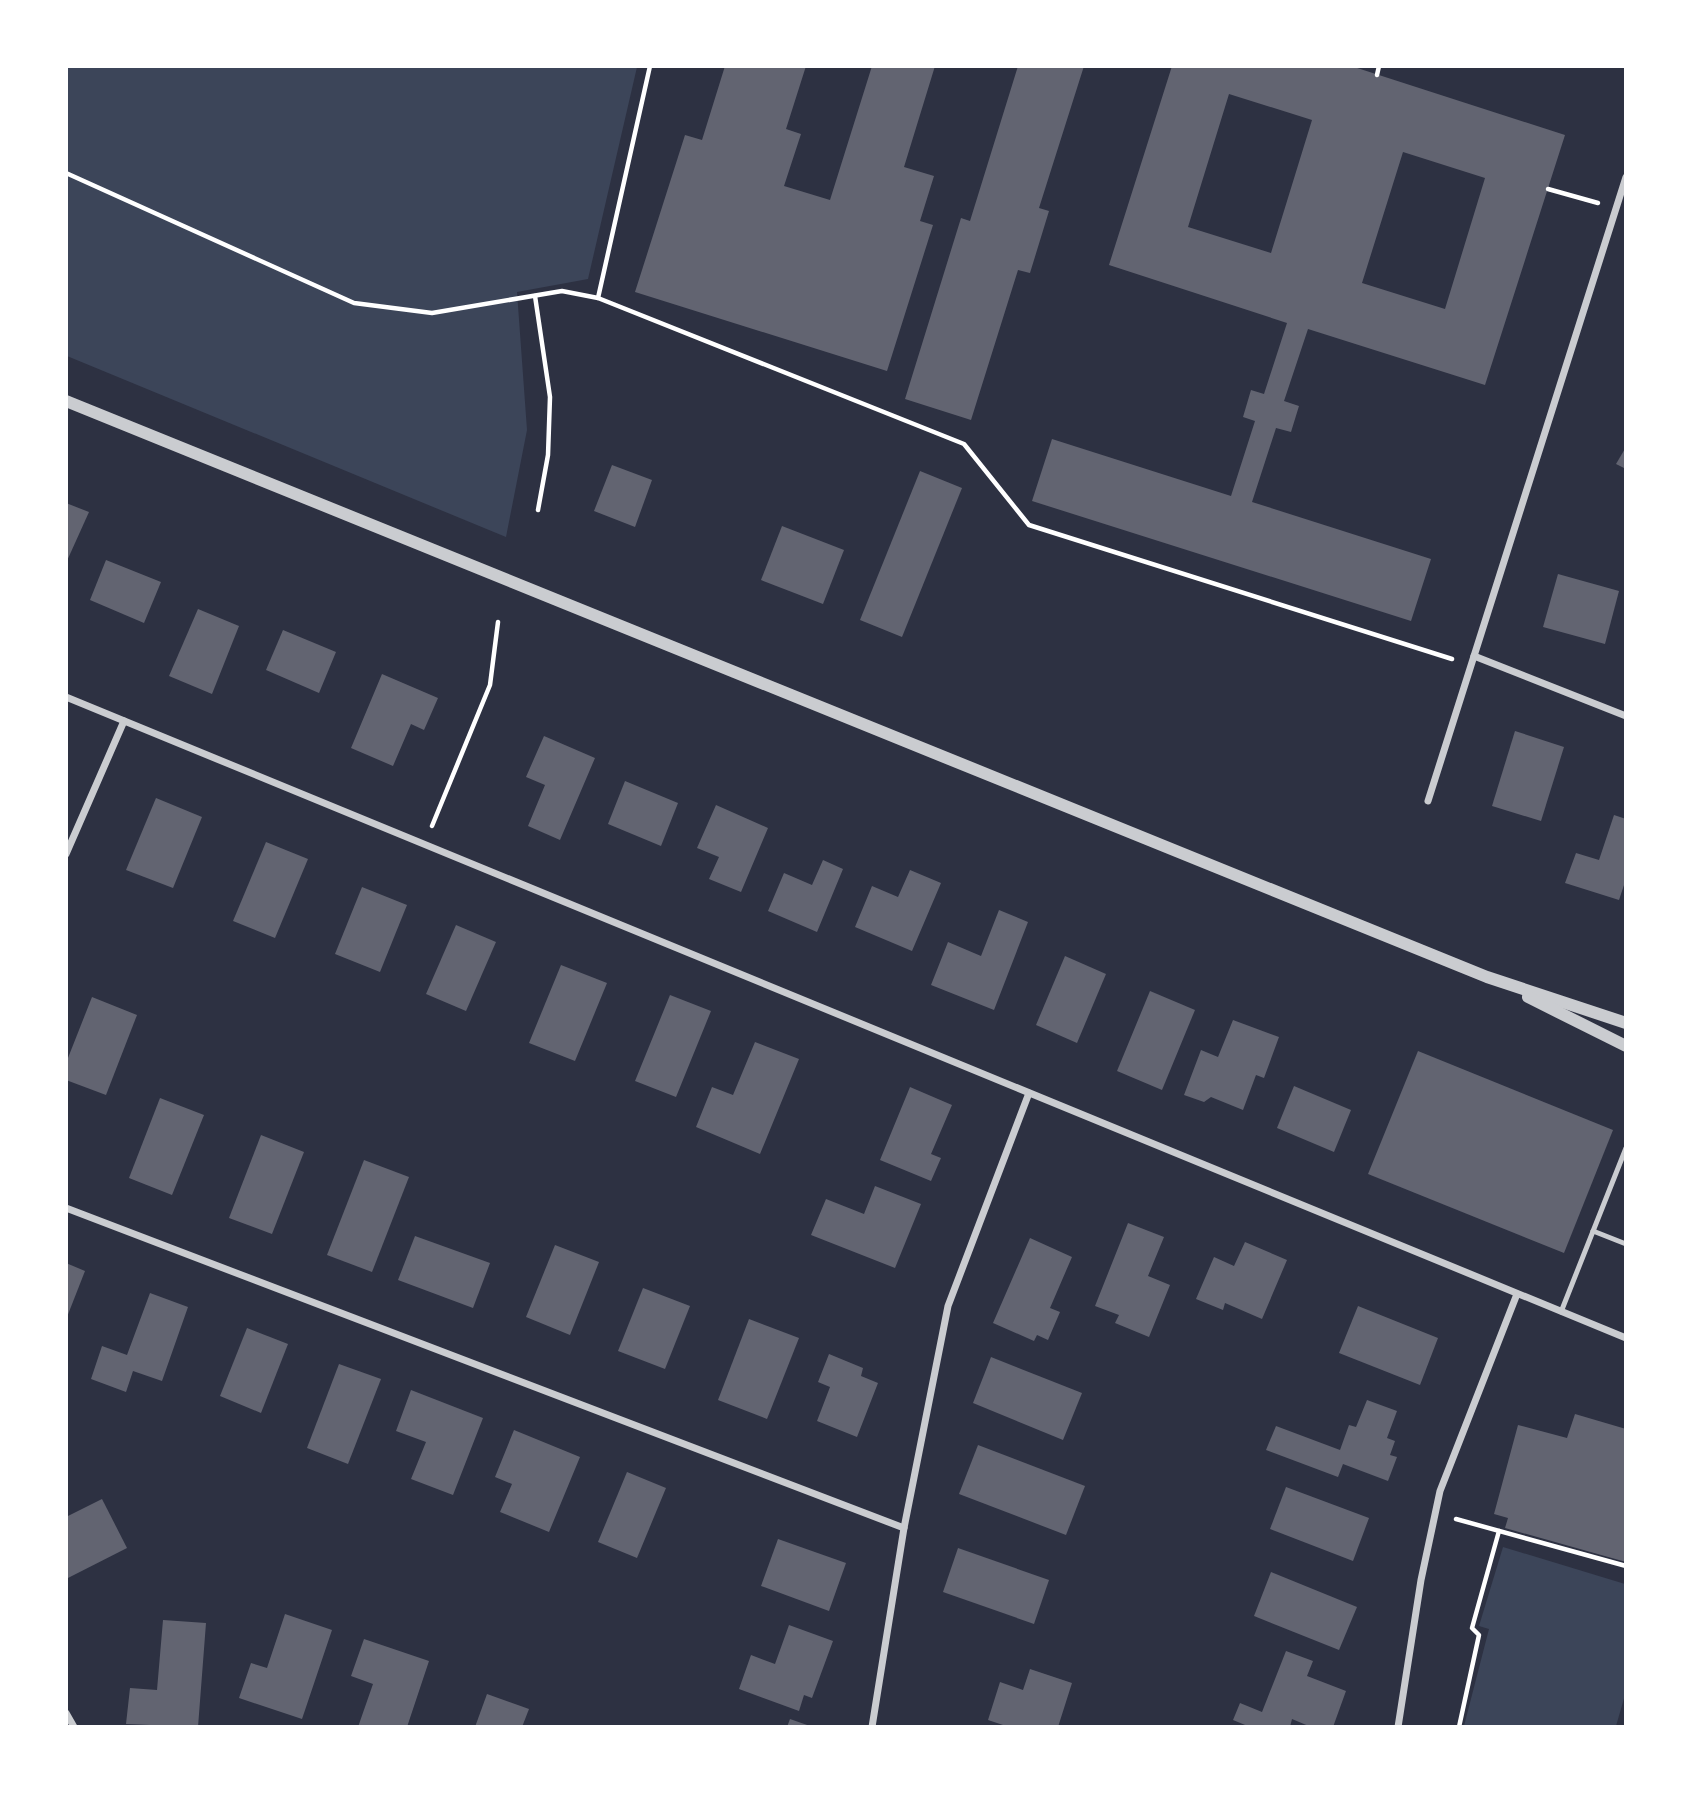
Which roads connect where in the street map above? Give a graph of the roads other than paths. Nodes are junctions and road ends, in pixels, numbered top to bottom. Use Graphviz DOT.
graph roads {
  1 [pos="1626,177"];
  2 [pos="66,401"];
  3 [pos="1474,656"];
  4 [pos="66,697"];
  5 [pos="1626,716"];
  6 [pos="124,720"];
  7 [pos="1428,801"];
  8 [pos="66,854"];
  9 [pos="1488,977"];
  10 [pos="1626,1023"];
  11 [pos="1626,1046"];
  12 [pos="1029,1093"];
  13 [pos="1626,1148"];
  14 [pos="66,1208"];
  15 [pos="1593,1231"];
  16 [pos="1626,1244"];
  17 [pos="1517,1294"];
  18 [pos="1561,1312"];
  19 [pos="1626,1338"];
  20 [pos="904,1528"];
  21 [pos="66,1713"];
  22 [pos="74,1727"];
  23 [pos="872,1727"];
  24 [pos="1398,1727"];
  1 -- 3 [label="street"];
  2 -- 9 [label="street"];
  3 -- 5 [label="street"];
  3 -- 7 [label="street"];
  4 -- 6 [label="street"];
  6 -- 8 [label="street"];
  6 -- 12 [label="street"];
  9 -- 10 [label="street"];
  9 -- 11 [label="street"];
  12 -- 17 [label="street"];
  12 -- 20 [label="street"];
  13 -- 15 [label="lane"];
  14 -- 20 [label="street"];
  15 -- 16 [label="lane"];
  15 -- 18 [label="lane"];
  17 -- 18 [label="street"];
  17 -- 24 [label="street"];
  18 -- 19 [label="street"];
  20 -- 23 [label="street"];
  21 -- 22 [label="street"];
}
